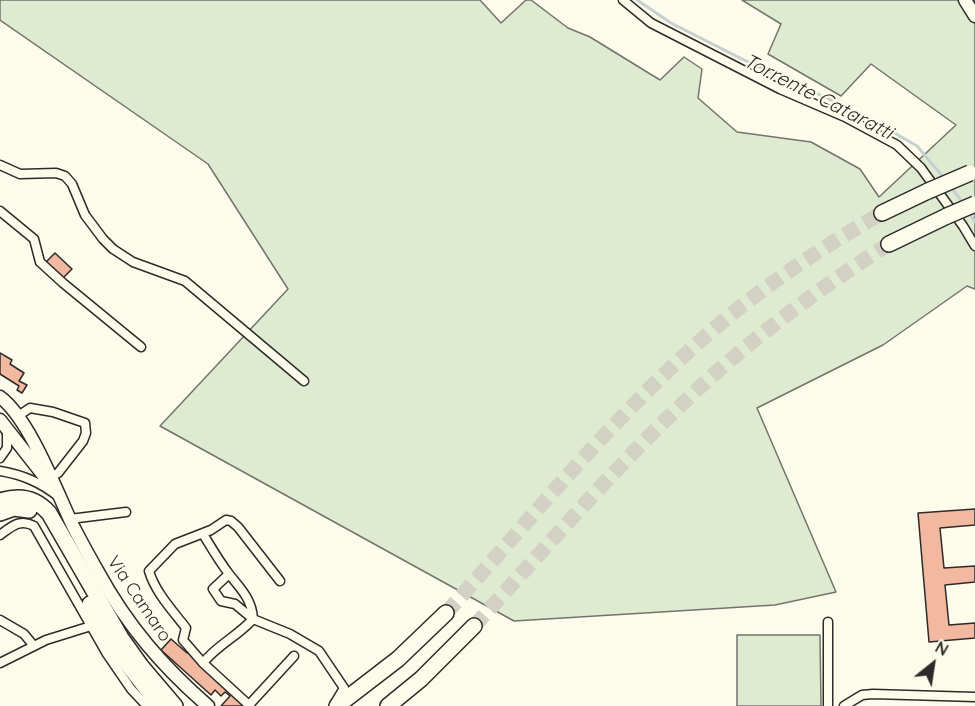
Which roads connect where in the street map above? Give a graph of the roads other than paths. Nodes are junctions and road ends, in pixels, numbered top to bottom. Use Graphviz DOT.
graph roads {
  1 [pos="965,0"];
  2 [pos="625,1"];
  3 [pos="975,16"];
  4 [pos="0,165"];
  5 [pos="972,172"];
  6 [pos="975,204"];
  7 [pos="0,211"];
  8 [pos="882,213"];
  9 [pos="889,244"];
  10 [pos="975,246"];
  11 [pos="141,347"];
  12 [pos="304,381"];
  13 [pos="0,397"];
  14 [pos="18,416"];
  15 [pos="3,424"];
  16 [pos="26,430"];
  17 [pos="15,438"];
  18 [pos="0,458"];
  19 [pos="0,471"];
  20 [pos="46,480"];
  21 [pos="0,501"];
  22 [pos="126,512"];
  23 [pos="0,513"];
  24 [pos="70,519"];
  25 [pos="203,534"];
  26 [pos="0,535"];
  27 [pos="229,574"];
  28 [pos="280,581"];
  29 [pos="446,613"];
  30 [pos="253,619"];
  31 [pos="0,620"];
  32 [pos="828,622"];
  33 [pos="474,626"];
  34 [pos="91,627"];
  35 [pos="34,646"];
  36 [pos="294,656"];
  37 [pos="0,663"];
  38 [pos="203,663"];
  39 [pos="166,668"];
  40 [pos="975,697"];
  41 [pos="250,705"];
  42 [pos="147,706"];
  43 [pos="160,706"];
  44 [pos="175,706"];
  45 [pos="195,706"];
  46 [pos="208,706"];
  47 [pos="332,706"];
  48 [pos="337,706"];
  49 [pos="388,706"];
  50 [pos="828,706"];
  51 [pos="844,706"];
  1 -- 3 [label="street"];
  2 -- 10 [label="street"];
  4 -- 12 [label="street"];
  5 -- 8 [label="highway, bridge"];
  6 -- 9 [label="highway, bridge"];
  7 -- 11 [label="street"];
  13 -- 14 [label="street, Via Camaro"];
  14 -- 16 [label="street, Via Camaro"];
  14 -- 20 [label="street"];
  15 -- 17 [label="street, Via Camaro"];
  15 -- 18 [label="street"];
  16 -- 17 [label="street"];
  16 -- 20 [label="street, Via Camaro"];
  17 -- 20 [label="street, Via Camaro"];
  19 -- 20 [label="street"];
  20 -- 24 [label="street, Via Camaro"];
  21 -- 44 [label="highway"];
  22 -- 24 [label="street"];
  23 -- 43 [label="highway"];
  24 -- 39 [label="street, Via Camaro"];
  25 -- 27 [label="street"];
  25 -- 28 [label="street"];
  25 -- 38 [label="street"];
  26 -- 34 [label="street"];
  27 -- 30 [label="street"];
  27 -- 30 [label="street"];
  29 -- 48 [label="highway"];
  30 -- 38 [label="street"];
  30 -- 47 [label="street"];
  31 -- 35 [label="street"];
  32 -- 50 [label="street"];
  33 -- 49 [label="highway"];
  34 -- 35 [label="street"];
  34 -- 42 [label="street"];
  35 -- 37 [label="street"];
  36 -- 41 [label="street"];
  38 -- 41 [label="street"];
  39 -- 45 [label="street"];
  39 -- 46 [label="street, Via Camaro"];
  40 -- 51 [label="street"];
}
